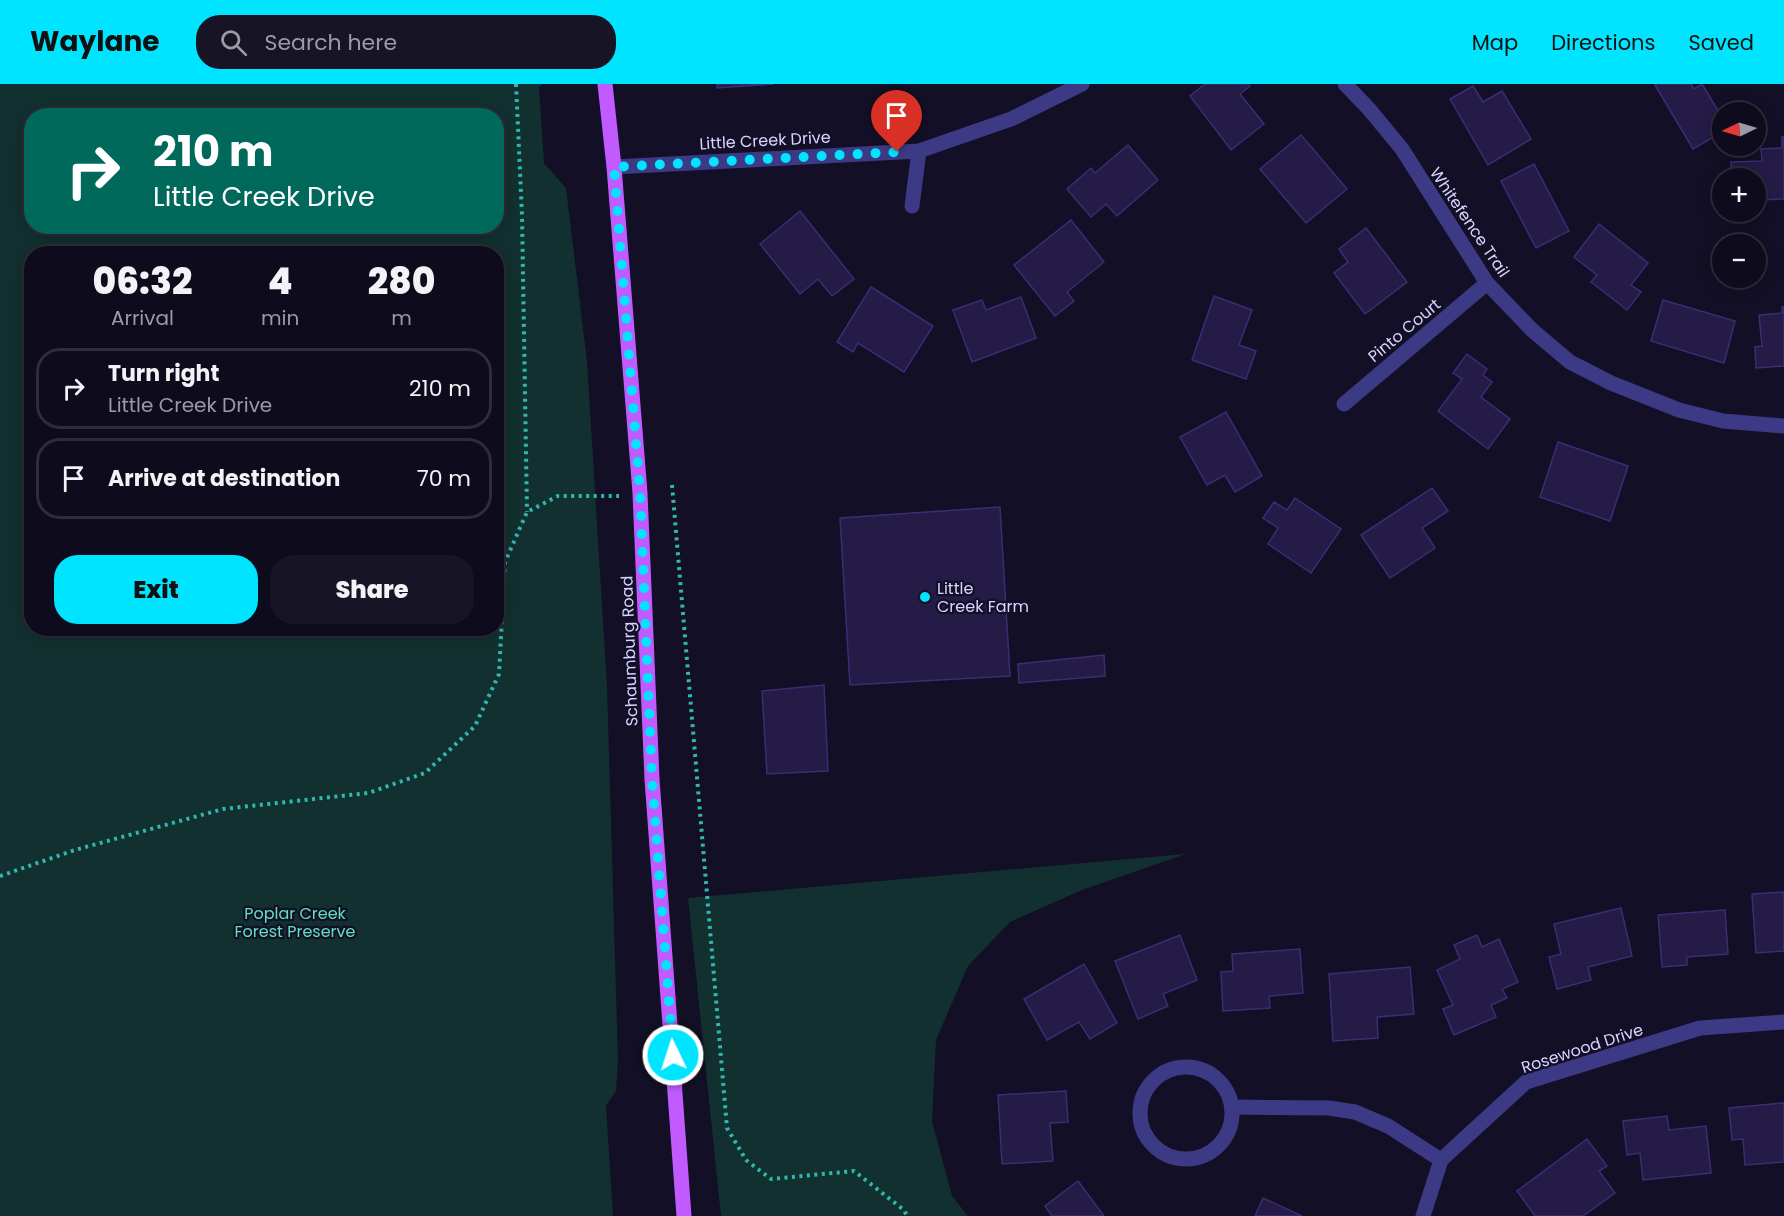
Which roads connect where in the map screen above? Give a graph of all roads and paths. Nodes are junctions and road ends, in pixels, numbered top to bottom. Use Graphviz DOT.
graph roads {
  1 [pos="516,84"];
  2 [pos="605,84"];
  3 [pos="1082,84"];
  4 [pos="1345,84"];
  5 [pos="919,151"];
  6 [pos="614,167"];
  7 [pos="912,206"];
  8 [pos="1487,283"];
  9 [pos="1344,404"];
  10 [pos="1784,426"];
  11 [pos="672,485"];
  12 [pos="640,493"];
  13 [pos="527,512"];
  14 [pos="504,581"];
  15 [pos="501,636"];
  16 [pos="0,876"];
  17 [pos="1784,1022"];
  18 [pos="1232,1107"];
  19 [pos="1441,1160"];
  20 [pos="684,1216"];
  21 [pos="907,1216"];
  22 [pos="1423,1216"];
  1 -- 13 [label="path"];
  2 -- 6 [label="main road, Schaumburg Road"];
  3 -- 5 [label="street, Little Creek Drive"];
  4 -- 8 [label="street, Whitefence Trail"];
  5 -- 6 [label="street, Little Creek Drive"];
  5 -- 7 [label="street"];
  6 -- 12 [label="main road, Schaumburg Road"];
  8 -- 9 [label="street, Pinto Court"];
  8 -- 10 [label="street, Whitefence Trail"];
  11 -- 21 [label="path"];
  12 -- 13 [label="path"];
  12 -- 20 [label="main road, Schaumburg Road"];
  13 -- 14 [label="path"];
  15 -- 16 [label="path"];
  17 -- 19 [label="street, Rosewood Drive"];
  18 -- 18 [label="street"];
  18 -- 19 [label="street"];
  19 -- 22 [label="street, Rosewood Drive"];
}
